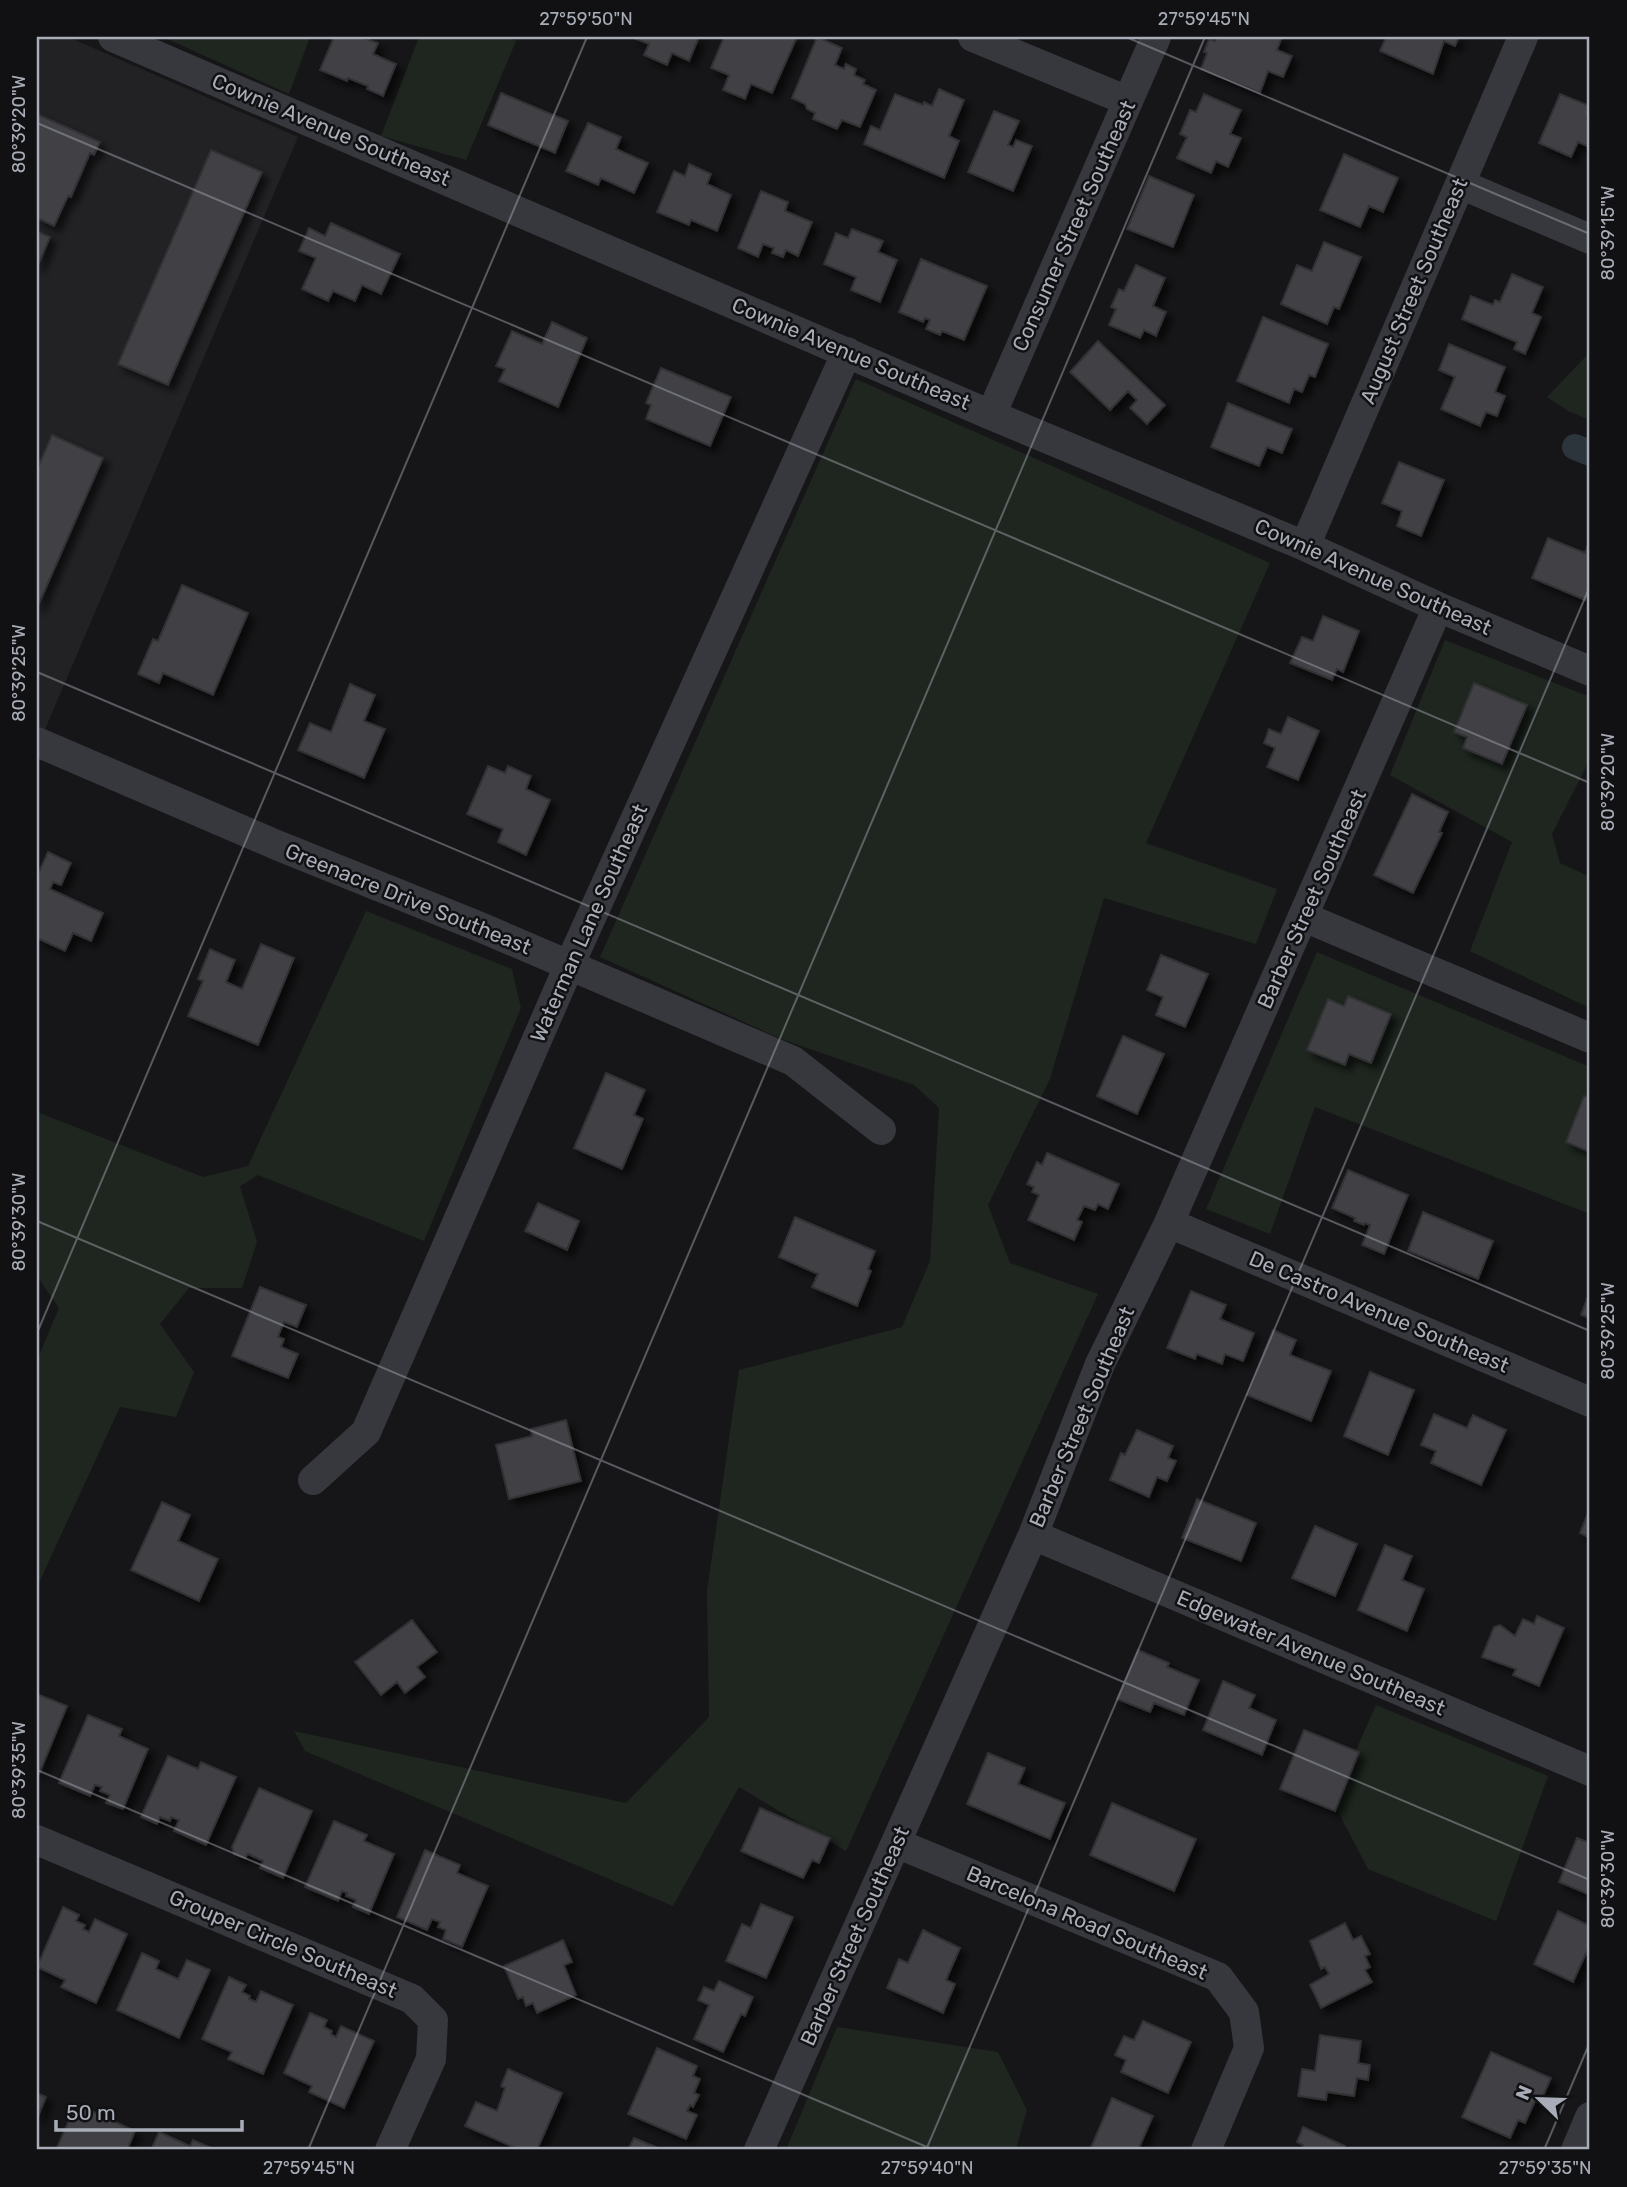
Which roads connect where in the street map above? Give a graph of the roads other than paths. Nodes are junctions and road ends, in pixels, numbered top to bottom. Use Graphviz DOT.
graph roads {
  1 [pos="113,37"];
  2 [pos="973,37"];
  3 [pos="1156,37"];
  4 [pos="1523,37"];
  5 [pos="1129,101"];
  6 [pos="1460,184"];
  7 [pos="1590,239"];
  8 [pos="847,352"];
  9 [pos="991,415"];
  10 [pos="1305,545"];
  11 [pos="1438,607"];
  12 [pos="1590,671"];
  13 [pos="37,742"];
  14 [pos="1304,917"];
  15 [pos="569,966"];
  16 [pos="1590,1038"];
  17 [pos="881,1130"];
  18 [pos="1169,1223"];
  19 [pos="1590,1402"];
  20 [pos="313,1480"];
  21 [pos="1032,1535"];
  22 [pos="1590,1771"];
  23 [pos="37,1840"];
  24 [pos="896,1843"];
  25 [pos="1590,2117"];
  26 [pos="390,2150"];
  27 [pos="759,2150"];
  28 [pos="1206,2150"];
  29 [pos="1576,2150"];
  1 -- 8 [label="street, Cownie Avenue Southeast"];
  2 -- 5 [label="street"];
  3 -- 5 [label="street, Consumer Street Southeast"];
  4 -- 6 [label="street, August Street Southeast"];
  5 -- 9 [label="street, Consumer Street Southeast"];
  6 -- 7 [label="street"];
  6 -- 10 [label="street, August Street Southeast"];
  8 -- 9 [label="street, Cownie Avenue Southeast"];
  8 -- 15 [label="street, Waterman Lane Southeast"];
  9 -- 10 [label="street, Cownie Avenue Southeast"];
  10 -- 11 [label="street, Cownie Avenue Southeast"];
  11 -- 12 [label="street, Cownie Avenue Southeast"];
  11 -- 14 [label="street, Barber Street Southeast"];
  13 -- 15 [label="street, Greenacre Drive Southeast"];
  14 -- 16 [label="street"];
  14 -- 18 [label="street, Barber Street Southeast"];
  15 -- 17 [label="street, Greenacre Drive Southeast"];
  15 -- 20 [label="street, Waterman Lane Southeast"];
  18 -- 19 [label="street, De Castro Avenue Southeast"];
  18 -- 21 [label="street, Barber Street Southeast"];
  21 -- 22 [label="street, Edgewater Avenue Southeast"];
  21 -- 24 [label="street, Barber Street Southeast"];
  23 -- 26 [label="street, Grouper Circle Southeast"];
  24 -- 27 [label="street, Barber Street Southeast"];
  24 -- 28 [label="street, Barcelona Road Southeast"];
  25 -- 29 [label="street"];
}
